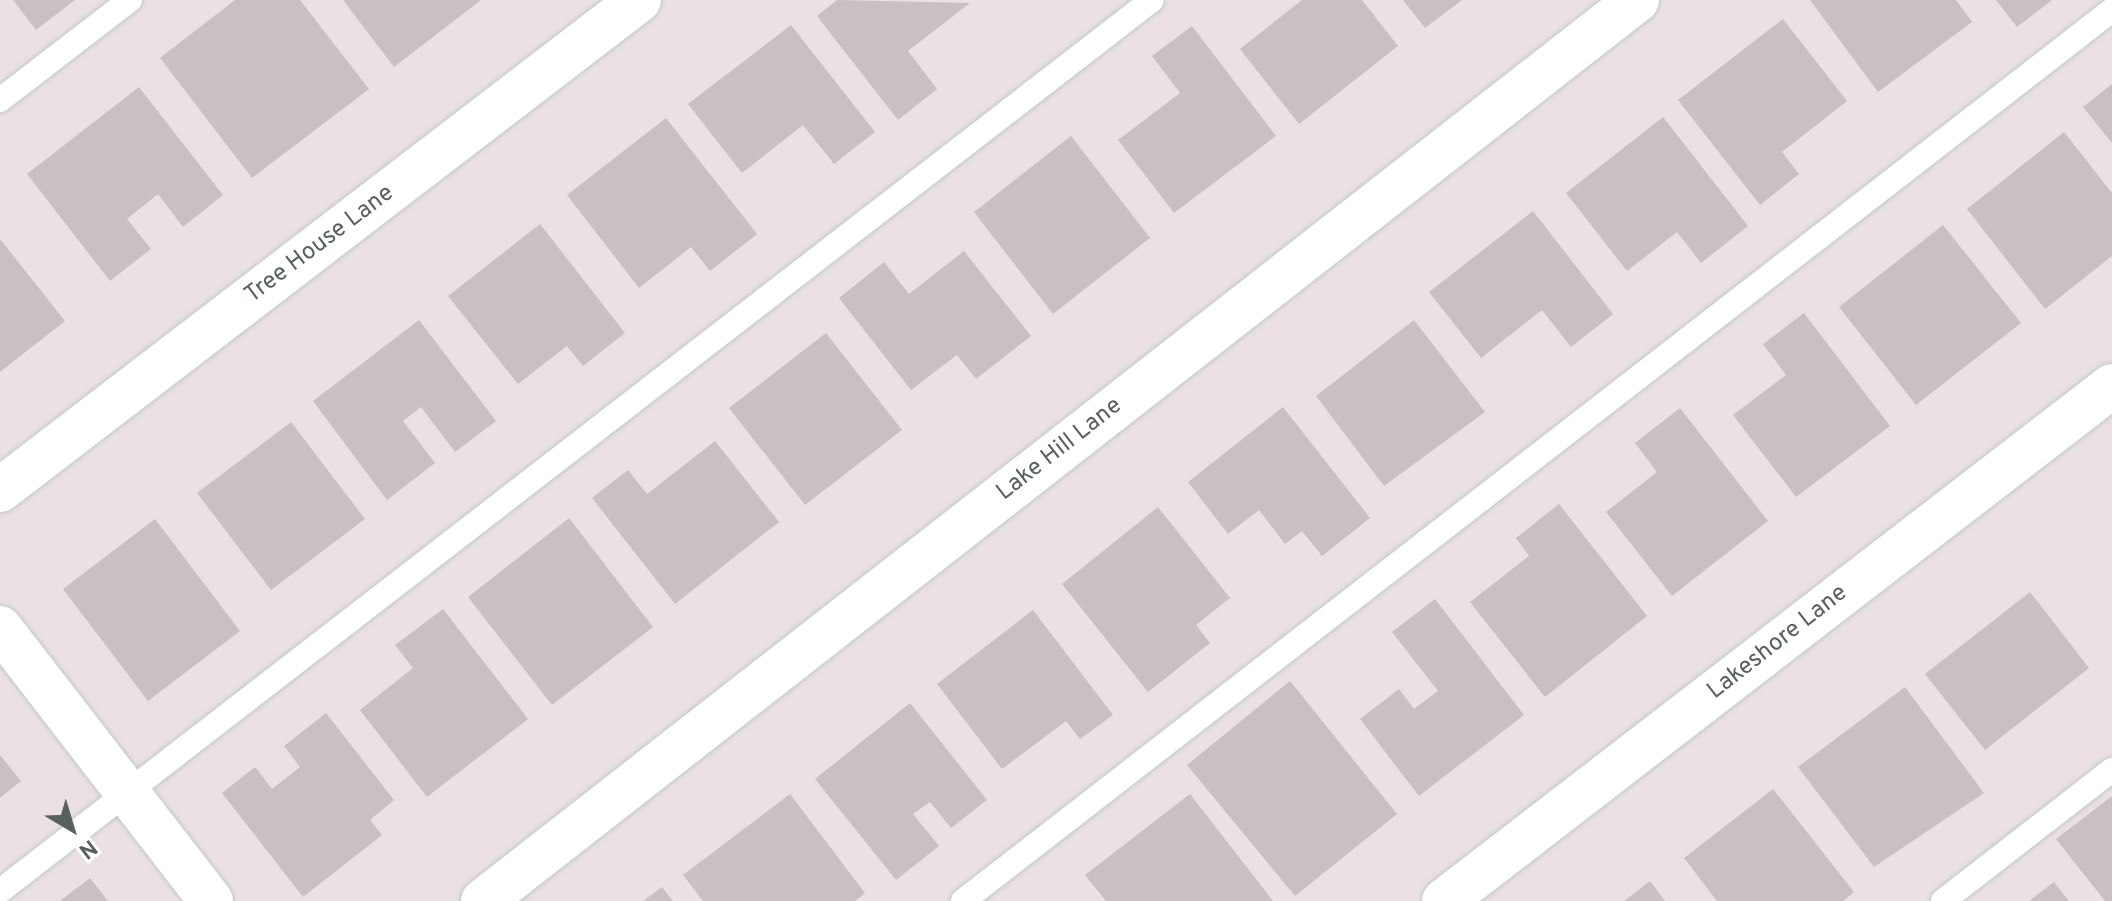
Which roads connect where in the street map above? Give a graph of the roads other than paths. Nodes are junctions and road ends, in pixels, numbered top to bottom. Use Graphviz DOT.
graph roads {
  1 [pos="130,0"];
  2 [pos="639,0"];
  3 [pos="1152,0"];
  4 [pos="1637,0"];
  5 [pos="2112,10"];
  6 [pos="0,99"];
  7 [pos="2112,386"];
  8 [pos="0,490"];
  9 [pos="0,628"];
  10 [pos="2112,770"];
  11 [pos="127,792"];
  12 [pos="0,891"];
  13 [pos="211,901"];
  14 [pos="483,901"];
  15 [pos="963,901"];
  16 [pos="1444,901"];
  17 [pos="1943,901"];
  1 -- 6 [label="lane"];
  2 -- 8 [label="street, Tree House Lane"];
  3 -- 11 [label="lane"];
  4 -- 14 [label="street, Lake Hill Lane"];
  5 -- 15 [label="lane"];
  7 -- 16 [label="street, Lakeshore Lane"];
  9 -- 11 [label="street"];
  10 -- 17 [label="lane"];
  11 -- 12 [label="lane"];
  11 -- 13 [label="street"];
}
